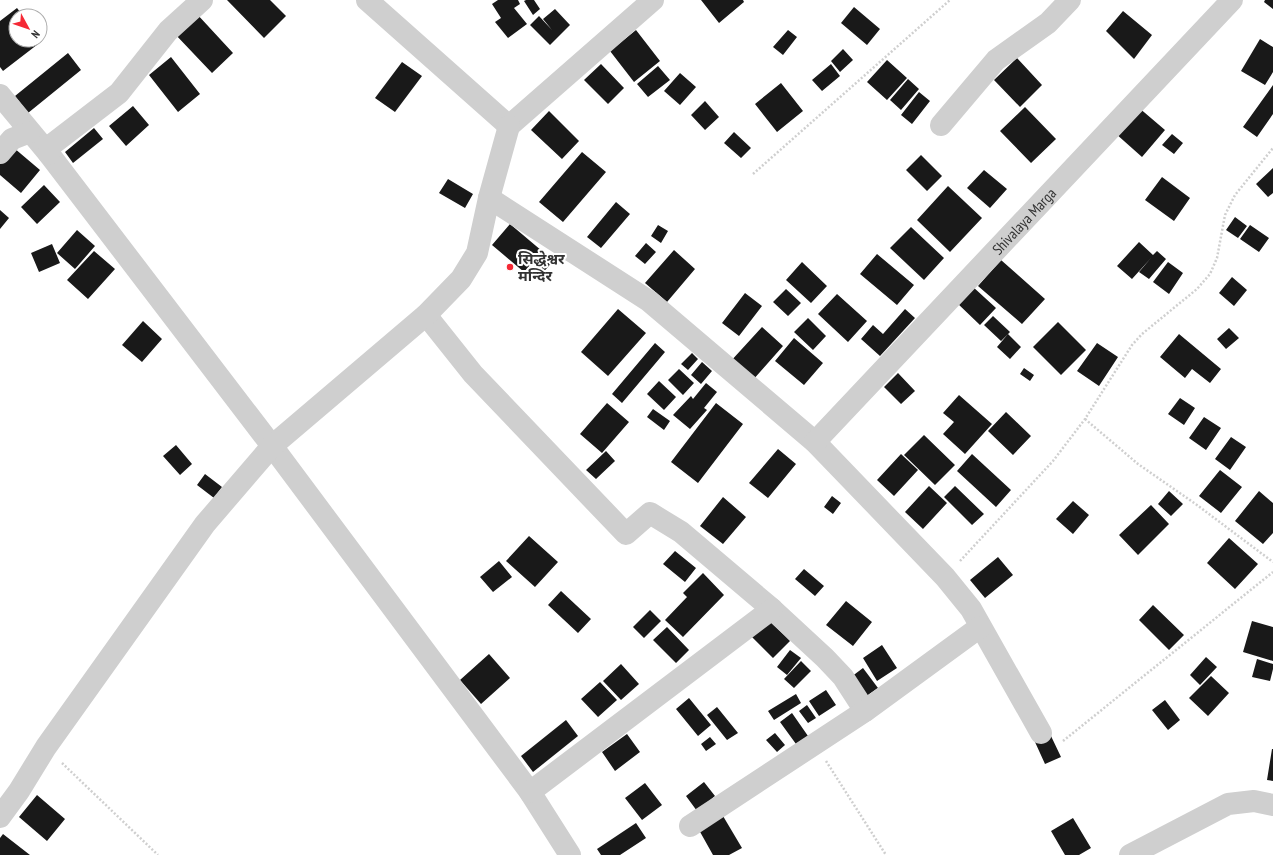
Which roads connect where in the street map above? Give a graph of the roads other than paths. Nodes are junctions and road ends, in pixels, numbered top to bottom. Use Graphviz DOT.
graph roads {
  1 [pos="202,0"];
  2 [pos="367,0"];
  3 [pos="653,0"];
  4 [pos="1070,0"];
  5 [pos="1232,0"];
  6 [pos="0,95"];
  7 [pos="941,125"];
  8 [pos="509,126"];
  9 [pos="30,132"];
  10 [pos="0,153"];
  11 [pos="49,154"];
  12 [pos="489,198"];
  13 [pos="426,315"];
  14 [pos="815,442"];
  15 [pos="272,446"];
  16 [pos="772,609"];
  17 [pos="980,627"];
  18 [pos="865,711"];
  19 [pos="1041,733"];
  20 [pos="530,792"];
  21 [pos="1273,805"];
  22 [pos="0,817"];
  23 [pos="690,826"];
  24 [pos="570,855"];
  25 [pos="1130,855"];
  1 -- 11 [label="street"];
  2 -- 8 [label="street"];
  3 -- 8 [label="street"];
  4 -- 7 [label="street"];
  5 -- 14 [label="street, Shivalaya Marga"];
  6 -- 9 [label="street"];
  8 -- 12 [label="street"];
  9 -- 10 [label="street"];
  9 -- 11 [label="street"];
  11 -- 15 [label="street"];
  12 -- 13 [label="street"];
  12 -- 14 [label="street"];
  13 -- 15 [label="street"];
  13 -- 16 [label="street"];
  14 -- 17 [label="street"];
  15 -- 20 [label="street"];
  15 -- 22 [label="street"];
  16 -- 18 [label="street"];
  16 -- 20 [label="street"];
  17 -- 18 [label="street"];
  17 -- 19 [label="street"];
  18 -- 23 [label="street"];
  20 -- 24 [label="street"];
  21 -- 25 [label="street"];
}
